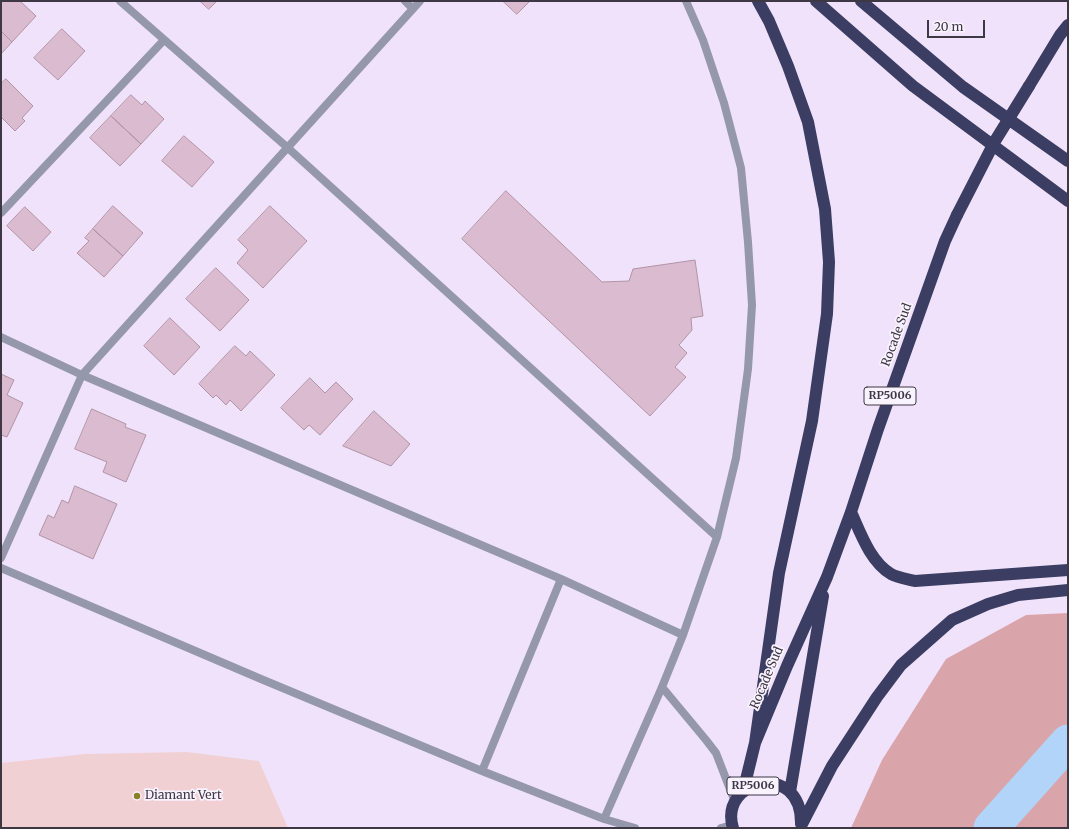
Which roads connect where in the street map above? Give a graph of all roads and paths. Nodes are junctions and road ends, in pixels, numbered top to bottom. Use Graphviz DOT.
graph roads {
  1 [pos="120,1"];
  2 [pos="405,1"];
  3 [pos="420,1"];
  4 [pos="686,1"];
  5 [pos="758,1"];
  6 [pos="816,1"];
  7 [pos="861,1"];
  8 [pos="413,9"];
  9 [pos="1068,25"];
  10 [pos="164,40"];
  11 [pos="288,148"];
  12 [pos="1068,161"];
  13 [pos="1068,201"];
  14 [pos="1,213"];
  15 [pos="1,338"];
  16 [pos="82,375"];
  17 [pos="851,512"];
  18 [pos="717,538"];
  19 [pos="1,558"];
  20 [pos="1,568"];
  21 [pos="1068,570"];
  22 [pos="827,577"];
  23 [pos="561,579"];
  24 [pos="1068,590"];
  25 [pos="683,635"];
  26 [pos="662,687"];
  27 [pos="755,743"];
  28 [pos="482,771"];
  29 [pos="743,792"];
  30 [pos="790,792"];
  31 [pos="735,802"];
  32 [pos="604,819"];
  33 [pos="801,826"];
  34 [pos="728,827"];
  35 [pos="635,828"];
  1 -- 10 [label="street"];
  2 -- 8 [label="street"];
  3 -- 8 [label="street"];
  4 -- 18 [label="street"];
  5 -- 27 [label="highway"];
  6 -- 13 [label="highway"];
  7 -- 12 [label="highway"];
  8 -- 11 [label="street"];
  9 -- 17 [label="highway, Rocade Sud / RP5006, bridge"];
  10 -- 11 [label="street"];
  10 -- 14 [label="street"];
  11 -- 16 [label="street"];
  11 -- 18 [label="street"];
  15 -- 16 [label="street"];
  16 -- 19 [label="street"];
  16 -- 23 [label="street"];
  17 -- 21 [label="highway"];
  17 -- 22 [label="highway, Rocade Sud / RP5006"];
  18 -- 25 [label="street"];
  20 -- 28 [label="street"];
  22 -- 27 [label="highway, Rocade Sud / RP5006"];
  22 -- 30 [label="highway, Rocade Sud / RP5006"];
  23 -- 25 [label="street"];
  23 -- 28 [label="street"];
  24 -- 33 [label="highway"];
  25 -- 26 [label="street"];
  26 -- 31 [label="street"];
  26 -- 32 [label="street"];
  27 -- 29 [label="highway, Rocade Sud / RP5006"];
  28 -- 32 [label="street"];
  29 -- 30 [label="highway, RP5006"];
  29 -- 31 [label="highway, RP5006"];
  30 -- 33 [label="highway, RP5006"];
  31 -- 34 [label="highway, RP5006"];
  32 -- 35 [label="street"];
}
